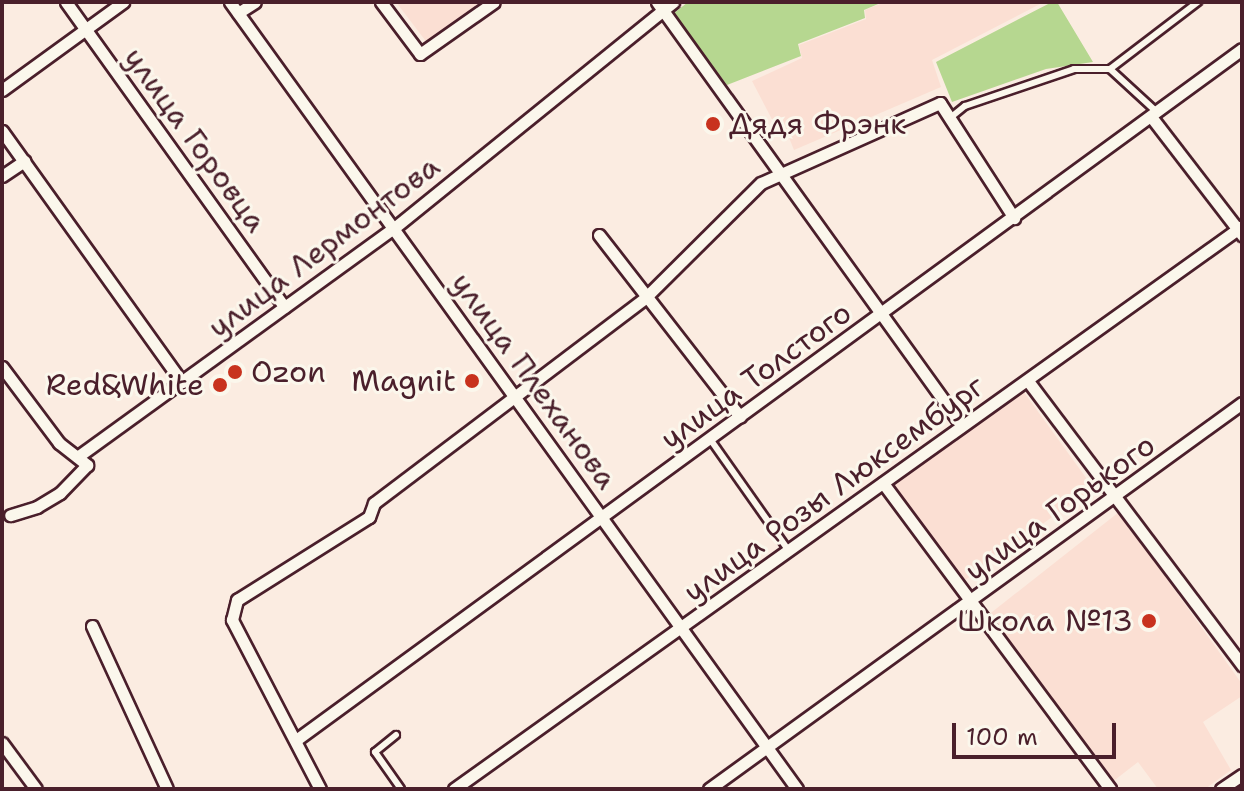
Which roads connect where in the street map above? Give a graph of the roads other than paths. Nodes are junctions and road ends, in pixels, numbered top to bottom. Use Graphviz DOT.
graph roads {
  1 [pos="66,2"];
  2 [pos="123,2"];
  3 [pos="230,2"];
  4 [pos="255,2"];
  5 [pos="381,2"];
  6 [pos="494,2"];
  7 [pos="1198,2"];
  8 [pos="665,5"];
  9 [pos="238,13"];
  10 [pos="86,29"];
  11 [pos="1242,49"];
  12 [pos="1110,69"];
  13 [pos="2,90"];
  14 [pos="1155,116"];
  15 [pos="950,118"];
  16 [pos="2,131"];
  17 [pos="24,161"];
  18 [pos="2,176"];
  19 [pos="782,176"];
  20 [pos="1014,218"];
  21 [pos="394,228"];
  22 [pos="1241,230"];
  23 [pos="599,235"];
  24 [pos="645,298"];
  25 [pos="284,307"];
  26 [pos="882,314"];
  27 [pos="2,367"];
  28 [pos="1028,381"];
  29 [pos="182,382"];
  30 [pos="514,395"];
  31 [pos="1242,403"];
  32 [pos="740,417"];
  33 [pos="962,426"];
  34 [pos="710,439"];
  35 [pos="80,455"];
  36 [pos="883,483"];
  37 [pos="1117,497"];
  38 [pos="10,515"];
  39 [pos="602,517"];
  40 [pos="789,551"];
  41 [pos="971,602"];
  42 [pos="92,626"];
  43 [pos="682,628"];
  44 [pos="1242,665"];
  45 [pos="396,735"];
  46 [pos="296,740"];
  47 [pos="2,743"];
  48 [pos="768,748"];
  49 [pos="1242,775"];
  50 [pos="36,789"];
  51 [pos="167,789"];
  52 [pos="320,789"];
  53 [pos="401,789"];
  54 [pos="454,789"];
  55 [pos="709,789"];
  56 [pos="797,789"];
  57 [pos="1110,789"];
  58 [pos="1221,789"];
  1 -- 10 [label="street, улица Горовца"];
  2 -- 10 [label="street"];
  3 -- 9 [label="street, улица Плеханова"];
  4 -- 9 [label="street"];
  5 -- 6 [label="street"];
  7 -- 12 [label="lane"];
  8 -- 19 [label="street"];
  8 -- 21 [label="street, улица Лермонтова"];
  9 -- 21 [label="street, улица Плеханова"];
  10 -- 13 [label="street"];
  10 -- 25 [label="street, улица Горовца"];
  11 -- 14 [label="street, улица Толстого"];
  12 -- 14 [label="lane"];
  12 -- 15 [label="lane"];
  14 -- 20 [label="street, улица Толстого"];
  14 -- 22 [label="street"];
  15 -- 19 [label="street"];
  15 -- 20 [label="street"];
  16 -- 17 [label="street"];
  17 -- 18 [label="street"];
  17 -- 29 [label="street"];
  19 -- 24 [label="street"];
  19 -- 26 [label="street"];
  20 -- 26 [label="street, улица Толстого"];
  21 -- 25 [label="street, улица Лермонтова"];
  21 -- 30 [label="street, улица Плеханова"];
  22 -- 28 [label="street, улица Розы Люксембург"];
  23 -- 24 [label="street"];
  24 -- 30 [label="street"];
  24 -- 32 [label="street"];
  25 -- 29 [label="street, улица Лермонтова"];
  26 -- 32 [label="street, улица Толстого"];
  26 -- 33 [label="street"];
  27 -- 35 [label="street"];
  28 -- 33 [label="street, улица Розы Люксембург"];
  28 -- 37 [label="street"];
  29 -- 35 [label="street, улица Лермонтова"];
  30 -- 39 [label="street, улица Плеханова"];
  30 -- 46 [label="street"];
  31 -- 37 [label="street, улица Горького"];
  32 -- 34 [label="street, улица Толстого"];
  33 -- 36 [label="street, улица Розы Люксембург"];
  34 -- 39 [label="street, улица Толстого"];
  34 -- 40 [label="lane"];
  35 -- 38 [label="street"];
  36 -- 40 [label="street, улица Розы Люксембург"];
  36 -- 41 [label="street"];
  37 -- 41 [label="street, улица Горького"];
  37 -- 44 [label="street"];
  39 -- 43 [label="street, улица Плеханова"];
  39 -- 46 [label="street, улица Толстого"];
  40 -- 43 [label="street, улица Розы Люксембург"];
  41 -- 48 [label="street, улица Горького"];
  41 -- 57 [label="street"];
  42 -- 51 [label="street"];
  43 -- 48 [label="street, улица Плеханова"];
  43 -- 54 [label="street, улица Розы Люксембург"];
  45 -- 53 [label="lane"];
  46 -- 52 [label="street"];
  47 -- 50 [label="street"];
  48 -- 55 [label="street, улица Горького"];
  48 -- 56 [label="street, улица Плеханова"];
  49 -- 58 [label="street"];
}
